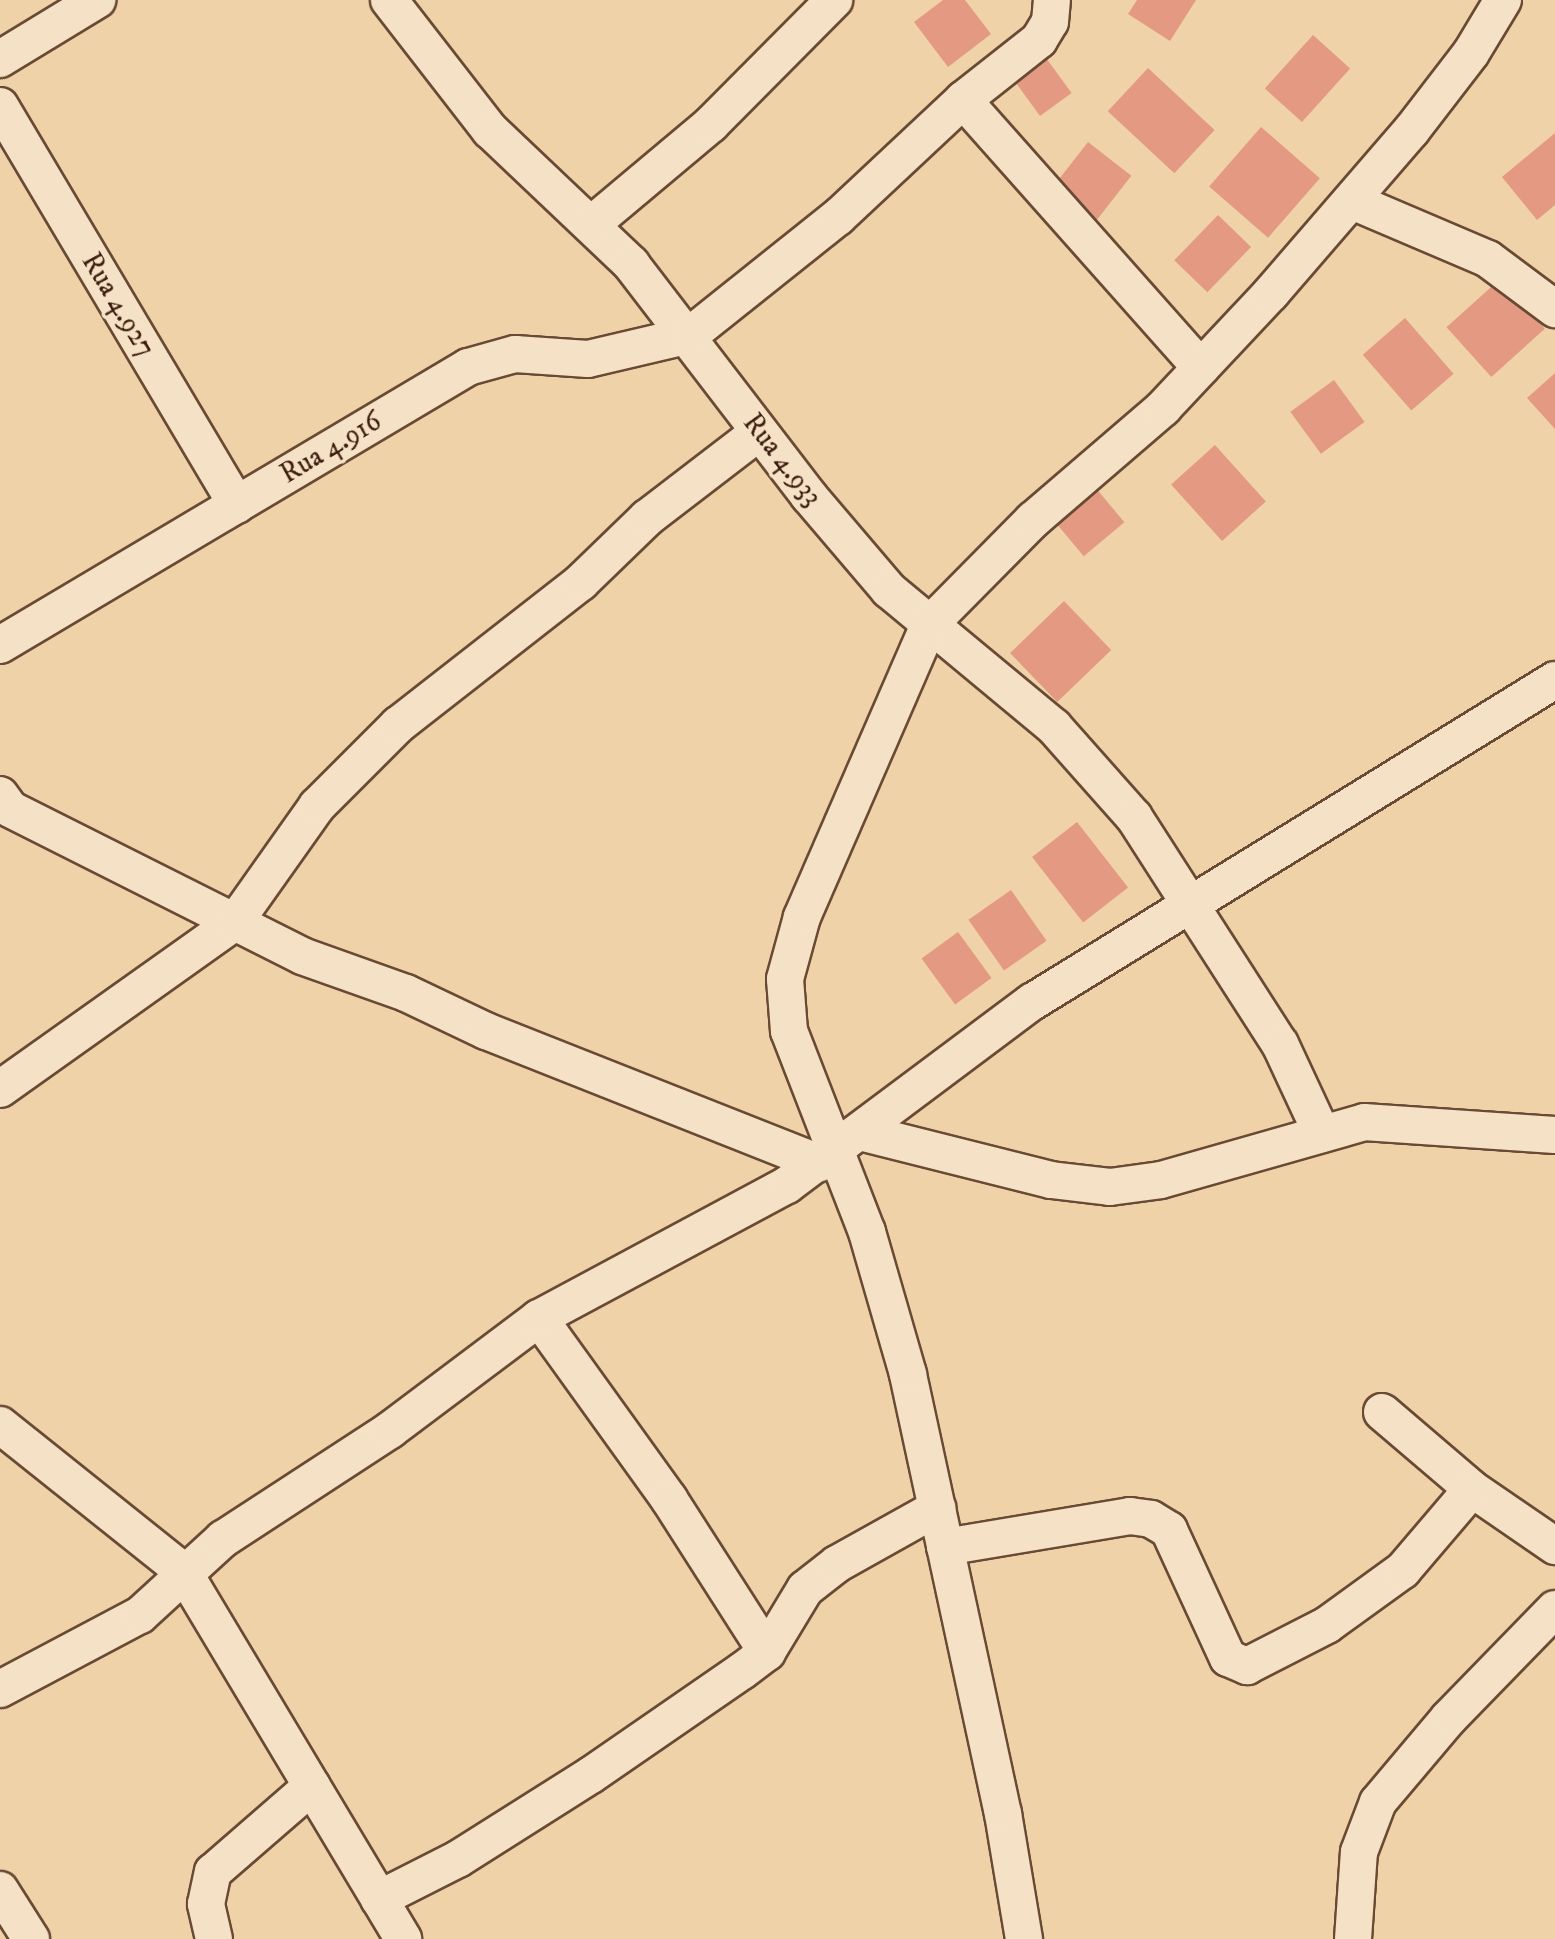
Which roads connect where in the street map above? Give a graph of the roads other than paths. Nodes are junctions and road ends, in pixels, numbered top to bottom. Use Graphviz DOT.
graph roads {
  1 [pos="97,0"];
  2 [pos="389,0"];
  3 [pos="834,0"];
  4 [pos="1052,0"];
  5 [pos="1503,0"];
  6 [pos="0,59"];
  7 [pos="963,100"];
  8 [pos="0,106"];
  9 [pos="1352,201"];
  10 [pos="592,224"];
  11 [pos="1555,309"];
  12 [pos="690,335"];
  13 [pos="1201,368"];
  14 [pos="759,432"];
  15 [pos="237,505"];
  16 [pos="929,625"];
  17 [pos="0,645"];
  18 [pos="1555,680"];
  19 [pos="0,795"];
  20 [pos="1192,904"];
  21 [pos="235,922"];
  22 [pos="0,1089"];
  23 [pos="1322,1134"];
  24 [pos="1555,1135"];
  25 [pos="839,1148"];
  26 [pos="539,1318"];
  27 [pos="1382,1412"];
  28 [pos="0,1425"];
  29 [pos="1472,1489"];
  30 [pos="937,1508"];
  31 [pos="1555,1546"];
  32 [pos="945,1547"];
  33 [pos="183,1571"];
  34 [pos="1555,1609"];
  35 [pos="767,1652"];
  36 [pos="0,1689"];
  37 [pos="312,1786"];
  38 [pos="0,1890"];
  39 [pos="379,1899"];
  40 [pos="31,1939"];
  41 [pos="214,1939"];
  42 [pos="403,1939"];
  43 [pos="1024,1939"];
  44 [pos="1353,1939"];
  1 -- 6 [label="street"];
  2 -- 10 [label="street, Rua 4.933"];
  3 -- 10 [label="street"];
  4 -- 7 [label="street"];
  5 -- 9 [label="street"];
  7 -- 12 [label="street"];
  7 -- 13 [label="street"];
  8 -- 15 [label="street, Rua 4.927"];
  9 -- 11 [label="street"];
  9 -- 13 [label="street"];
  10 -- 12 [label="street, Rua 4.933"];
  12 -- 14 [label="street, Rua 4.933"];
  12 -- 15 [label="street, Rua 4.916"];
  13 -- 16 [label="street"];
  14 -- 16 [label="street, Rua 4.933"];
  14 -- 21 [label="street"];
  15 -- 17 [label="street, Rua 4.916"];
  16 -- 20 [label="street, Rua 4.933"];
  16 -- 25 [label="street"];
  18 -- 20 [label="street"];
  19 -- 21 [label="street"];
  20 -- 23 [label="street, Rua 4.933"];
  20 -- 25 [label="street"];
  21 -- 22 [label="street"];
  21 -- 25 [label="street"];
  23 -- 24 [label="street"];
  23 -- 25 [label="street"];
  25 -- 26 [label="street"];
  25 -- 30 [label="street"];
  26 -- 33 [label="street"];
  26 -- 35 [label="street"];
  27 -- 29 [label="street"];
  28 -- 33 [label="street"];
  29 -- 31 [label="street"];
  29 -- 32 [label="street"];
  30 -- 32 [label="street"];
  30 -- 35 [label="street"];
  32 -- 43 [label="street"];
  33 -- 36 [label="street"];
  33 -- 37 [label="street"];
  34 -- 44 [label="street"];
  35 -- 39 [label="street"];
  37 -- 39 [label="street"];
  37 -- 41 [label="street"];
  38 -- 40 [label="street"];
  39 -- 42 [label="street"];
}
